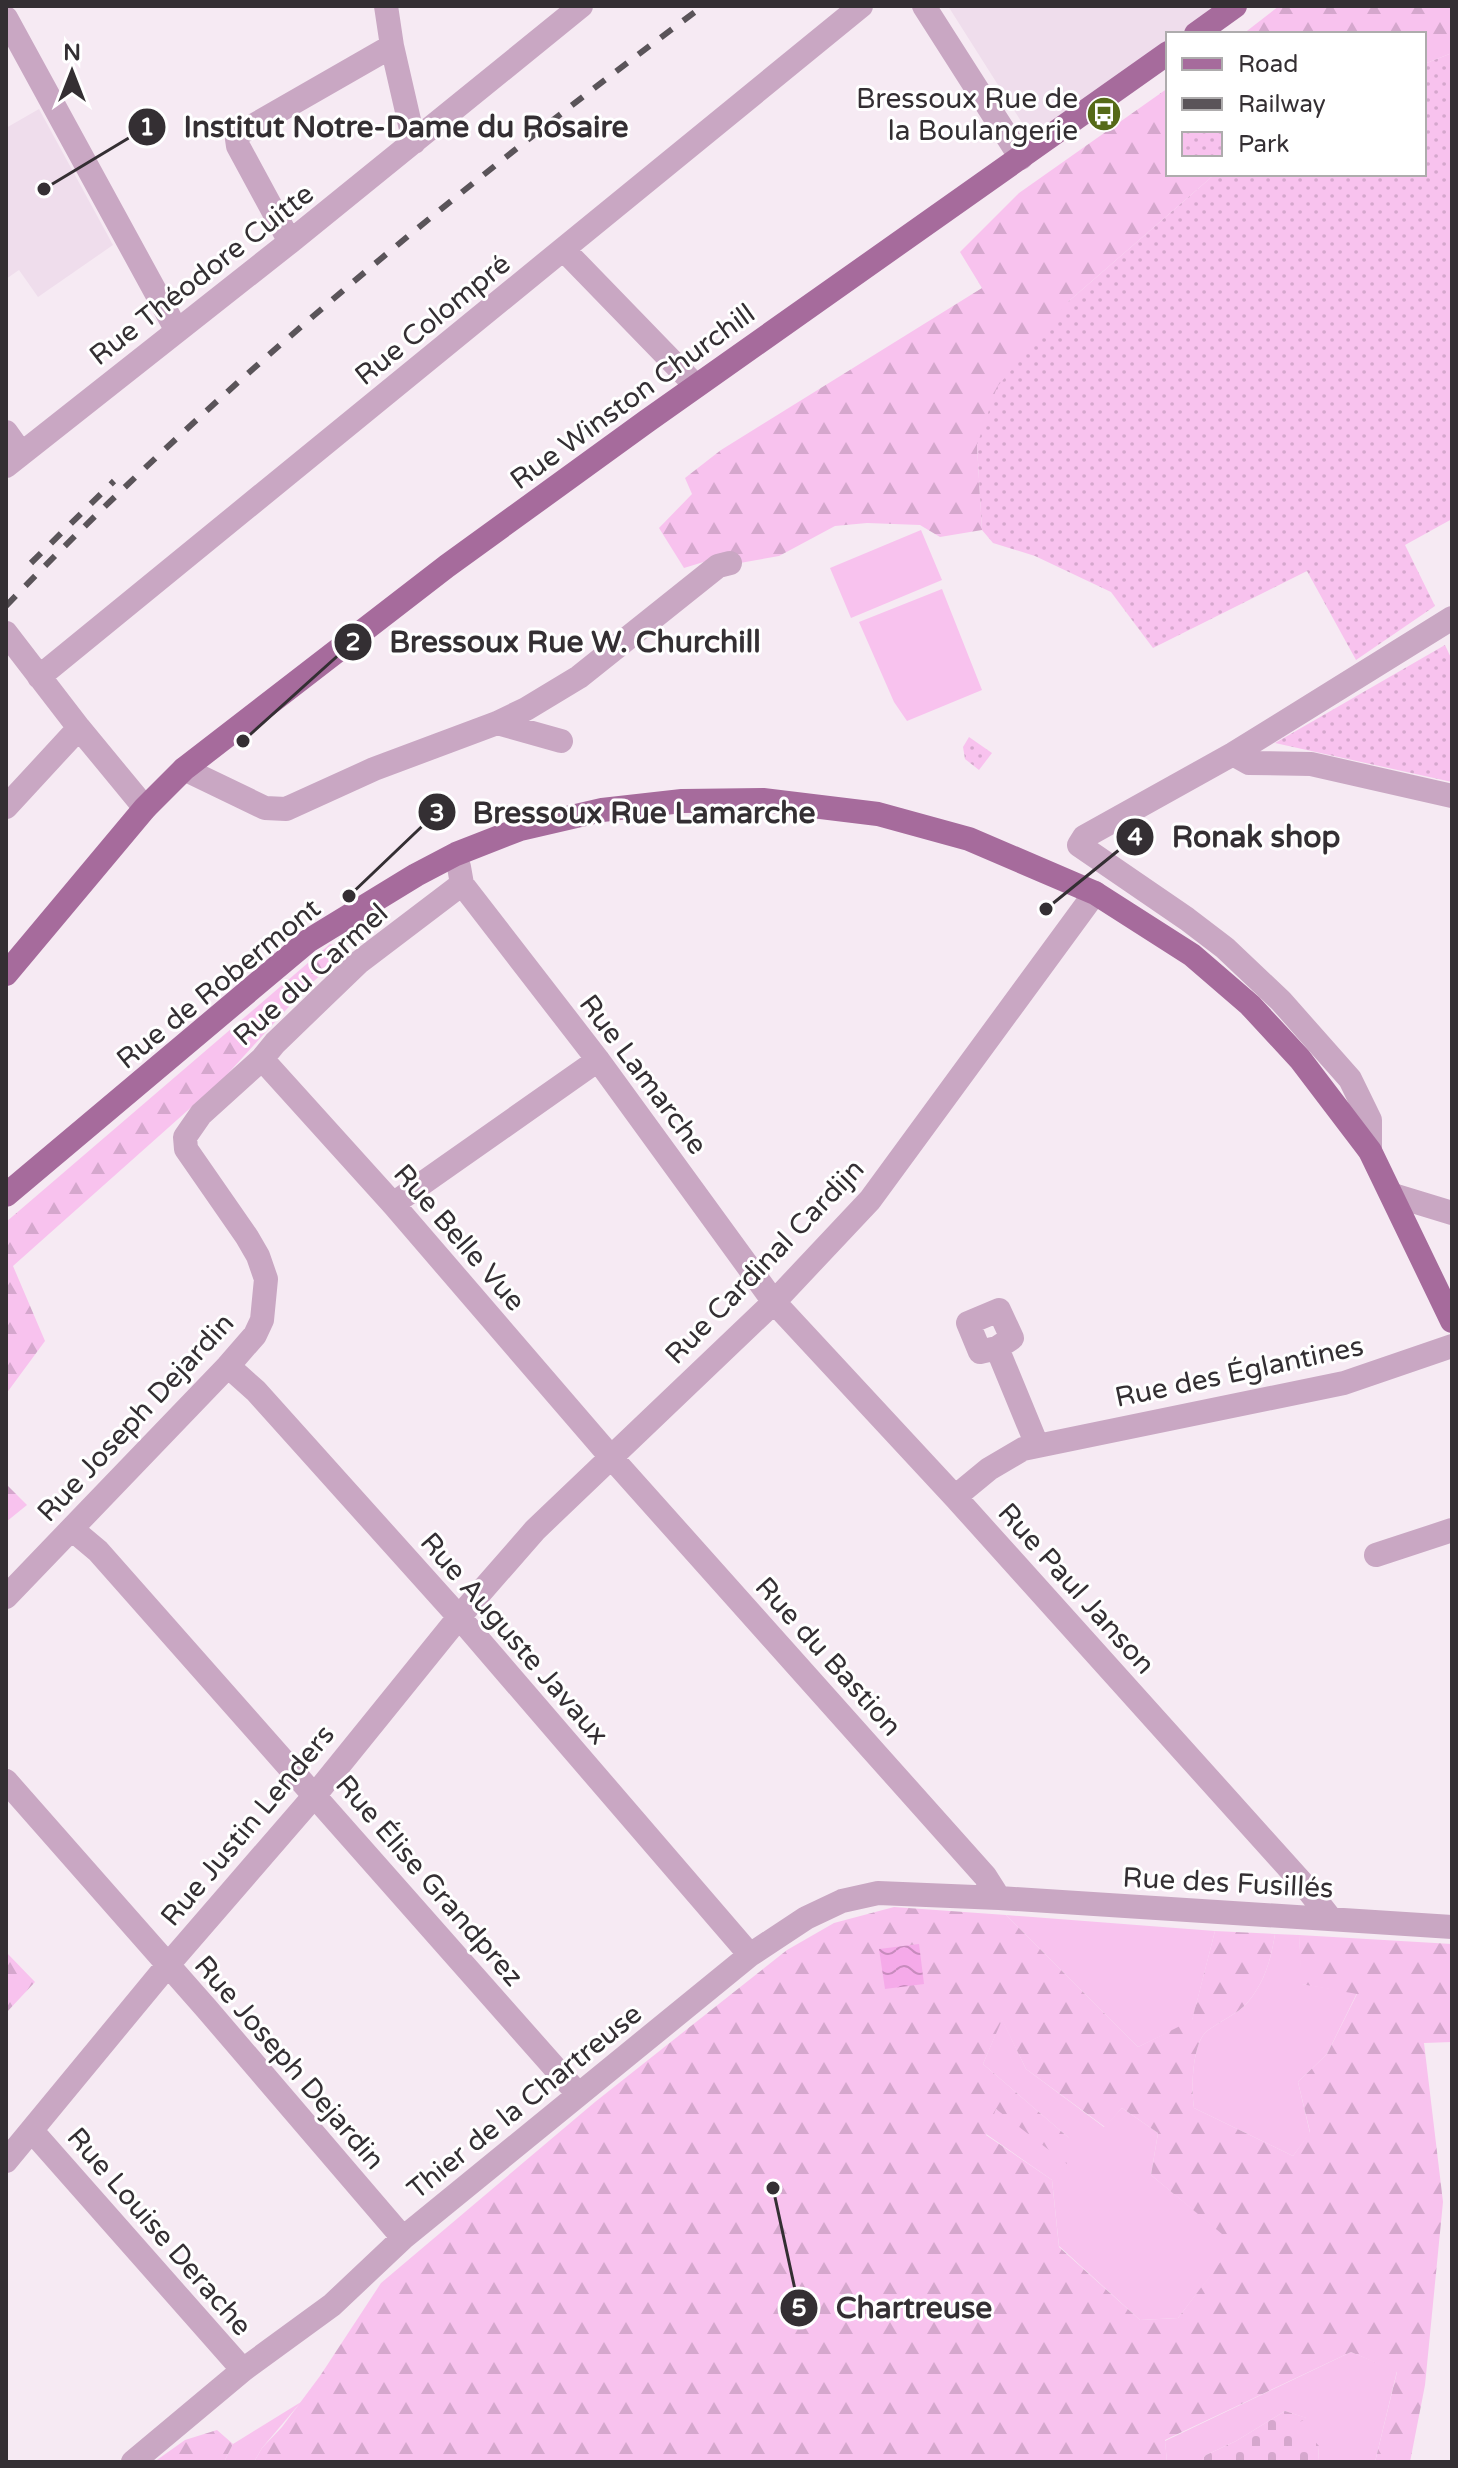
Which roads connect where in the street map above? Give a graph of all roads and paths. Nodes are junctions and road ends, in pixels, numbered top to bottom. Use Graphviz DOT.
graph roads {
  1 [pos="386,6"];
  2 [pos="581,6"];
  3 [pos="861,6"];
  4 [pos="924,6"];
  5 [pos="1235,6"];
  6 [pos="6,18"];
  7 [pos="1199,32"];
  8 [pos="392,46"];
  9 [pos="1166,54"];
  10 [pos="414,142"];
  11 [pos="1021,158"];
  12 [pos="290,242"];
  13 [pos="564,250"];
  14 [pos="177,331"];
  15 [pos="696,386"];
  16 [pos="6,432"];
  17 [pos="14,460"];
  18 [pos="730,563"];
  19 [pos="1452,618"];
  20 [pos="6,634"];
  21 [pos="39,677"];
  22 [pos="497,723"];
  23 [pos="79,728"];
  24 [pos="561,741"];
  25 [pos="1233,754"];
  26 [pos="184,769"];
  27 [pos="1452,796"];
  28 [pos="6,807"];
  29 [pos="145,808"];
  30 [pos="456,854"];
  31 [pos="462,884"];
  32 [pos="1095,893"];
  33 [pos="6,974"];
  34 [pos="262,1059"];
  35 [pos="598,1060"];
  36 [pos="185,1137"];
  37 [pos="1370,1151"];
  38 [pos="6,1195"];
  39 [pos="1393,1195"];
  40 [pos="393,1204"];
  41 [pos="1452,1213"];
  42 [pos="774,1302"];
  43 [pos="1452,1321"];
  44 [pos="1452,1346"];
  45 [pos="997,1348"];
  46 [pos="228,1366"];
  47 [pos="1037,1445"];
  48 [pos="610,1456"];
  49 [pos="955,1497"];
  50 [pos="73,1530"];
  51 [pos="535,1530"];
  52 [pos="1452,1530"];
  53 [pos="1376,1555"];
  54 [pos="6,1597"];
  55 [pos="459,1617"];
  56 [pos="6,1781"];
  57 [pos="315,1795"];
  58 [pos="999,1898"];
  59 [pos="1330,1918"];
  60 [pos="1452,1927"];
  61 [pos="750,1955"];
  62 [pos="167,1966"];
  63 [pos="578,2094"];
  64 [pos="32,2131"];
  65 [pos="6,2161"];
  66 [pos="403,2238"];
  67 [pos="243,2370"];
  68 [pos="133,2462"];
  1 -- 8 [label="street"];
  2 -- 10 [label="street, Rue Théodore Cuitte"];
  3 -- 13 [label="street, Rue Colompré"];
  4 -- 11 [label="street"];
  5 -- 7 [label="main road"];
  6 -- 14 [label="street"];
  8 -- 10 [label="street"];
  8 -- 12 [label="street"];
  9 -- 11 [label="main road, Rue Winston Churchill"];
  10 -- 12 [label="street, Rue Théodore Cuitte"];
  11 -- 15 [label="main road, Rue Winston Churchill"];
  12 -- 14 [label="street, Rue Théodore Cuitte"];
  13 -- 15 [label="street"];
  13 -- 21 [label="street, Rue Colompré"];
  14 -- 17 [label="street, Rue Théodore Cuitte"];
  15 -- 26 [label="main road, Rue Winston Churchill"];
  16 -- 17 [label="street"];
  18 -- 22 [label="street"];
  19 -- 25 [label="street"];
  20 -- 21 [label="street"];
  21 -- 23 [label="street"];
  22 -- 24 [label="street"];
  22 -- 26 [label="street"];
  23 -- 28 [label="street"];
  23 -- 29 [label="street"];
  25 -- 27 [label="street"];
  25 -- 37 [label="street"];
  26 -- 29 [label="main road, Rue Winston Churchill"];
  29 -- 33 [label="main road, Rue Winston Churchill"];
  30 -- 31 [label="street"];
  30 -- 32 [label="main road, Rue de Robermont"];
  30 -- 38 [label="main road, Rue de Robermont"];
  31 -- 34 [label="street, Rue du Carmel"];
  31 -- 35 [label="street, Rue Lamarche"];
  32 -- 37 [label="main road, Rue de Robermont"];
  32 -- 42 [label="street, Rue Cardinal Cardijn"];
  34 -- 36 [label="street, Rue du Carmel"];
  34 -- 40 [label="street, Rue Belle Vue"];
  35 -- 40 [label="street"];
  35 -- 42 [label="street, Rue Lamarche"];
  36 -- 46 [label="street, Rue Joseph Dejardin"];
  37 -- 39 [label="main road, Rue de Robermont"];
  39 -- 41 [label="street"];
  39 -- 43 [label="main road, Rue de Robermont"];
  40 -- 48 [label="street, Rue Belle Vue"];
  42 -- 48 [label="street, Rue Cardinal Cardijn"];
  42 -- 49 [label="street, Rue Paul Janson"];
  44 -- 47 [label="street, Rue des Églantines"];
  45 -- 47 [label="street"];
  46 -- 50 [label="street, Rue Joseph Dejardin"];
  46 -- 55 [label="street, Rue Auguste Javaux"];
  47 -- 49 [label="street, Rue des Églantines"];
  48 -- 51 [label="street, Rue Cardinal Cardijn"];
  48 -- 58 [label="street, Rue du Bastion"];
  49 -- 59 [label="street, Rue Paul Janson"];
  50 -- 54 [label="street, Rue Joseph Dejardin"];
  50 -- 57 [label="street, Rue Élise Grandprez"];
  51 -- 55 [label="street, Rue Justin Lenders"];
  52 -- 53 [label="street"];
  55 -- 57 [label="street, Rue Justin Lenders"];
  55 -- 61 [label="street, Rue Auguste Javaux"];
  56 -- 62 [label="street, Rue Joseph Dejardin"];
  57 -- 62 [label="street, Rue Justin Lenders"];
  57 -- 63 [label="street, Rue Élise Grandprez"];
  58 -- 59 [label="street, Rue des Fusillés"];
  58 -- 61 [label="street, Thier de la Chartreuse"];
  59 -- 60 [label="street, Rue des Fusillés"];
  61 -- 63 [label="street, Thier de la Chartreuse"];
  62 -- 64 [label="street, Rue Justin Lenders"];
  62 -- 66 [label="street, Rue Joseph Dejardin"];
  63 -- 66 [label="street, Thier de la Chartreuse"];
  64 -- 65 [label="street, Rue Justin Lenders"];
  64 -- 67 [label="street, Rue Louise Derache"];
  66 -- 67 [label="street, Thier de la Chartreuse"];
  67 -- 68 [label="street, Thier de la Chartreuse"];
}
